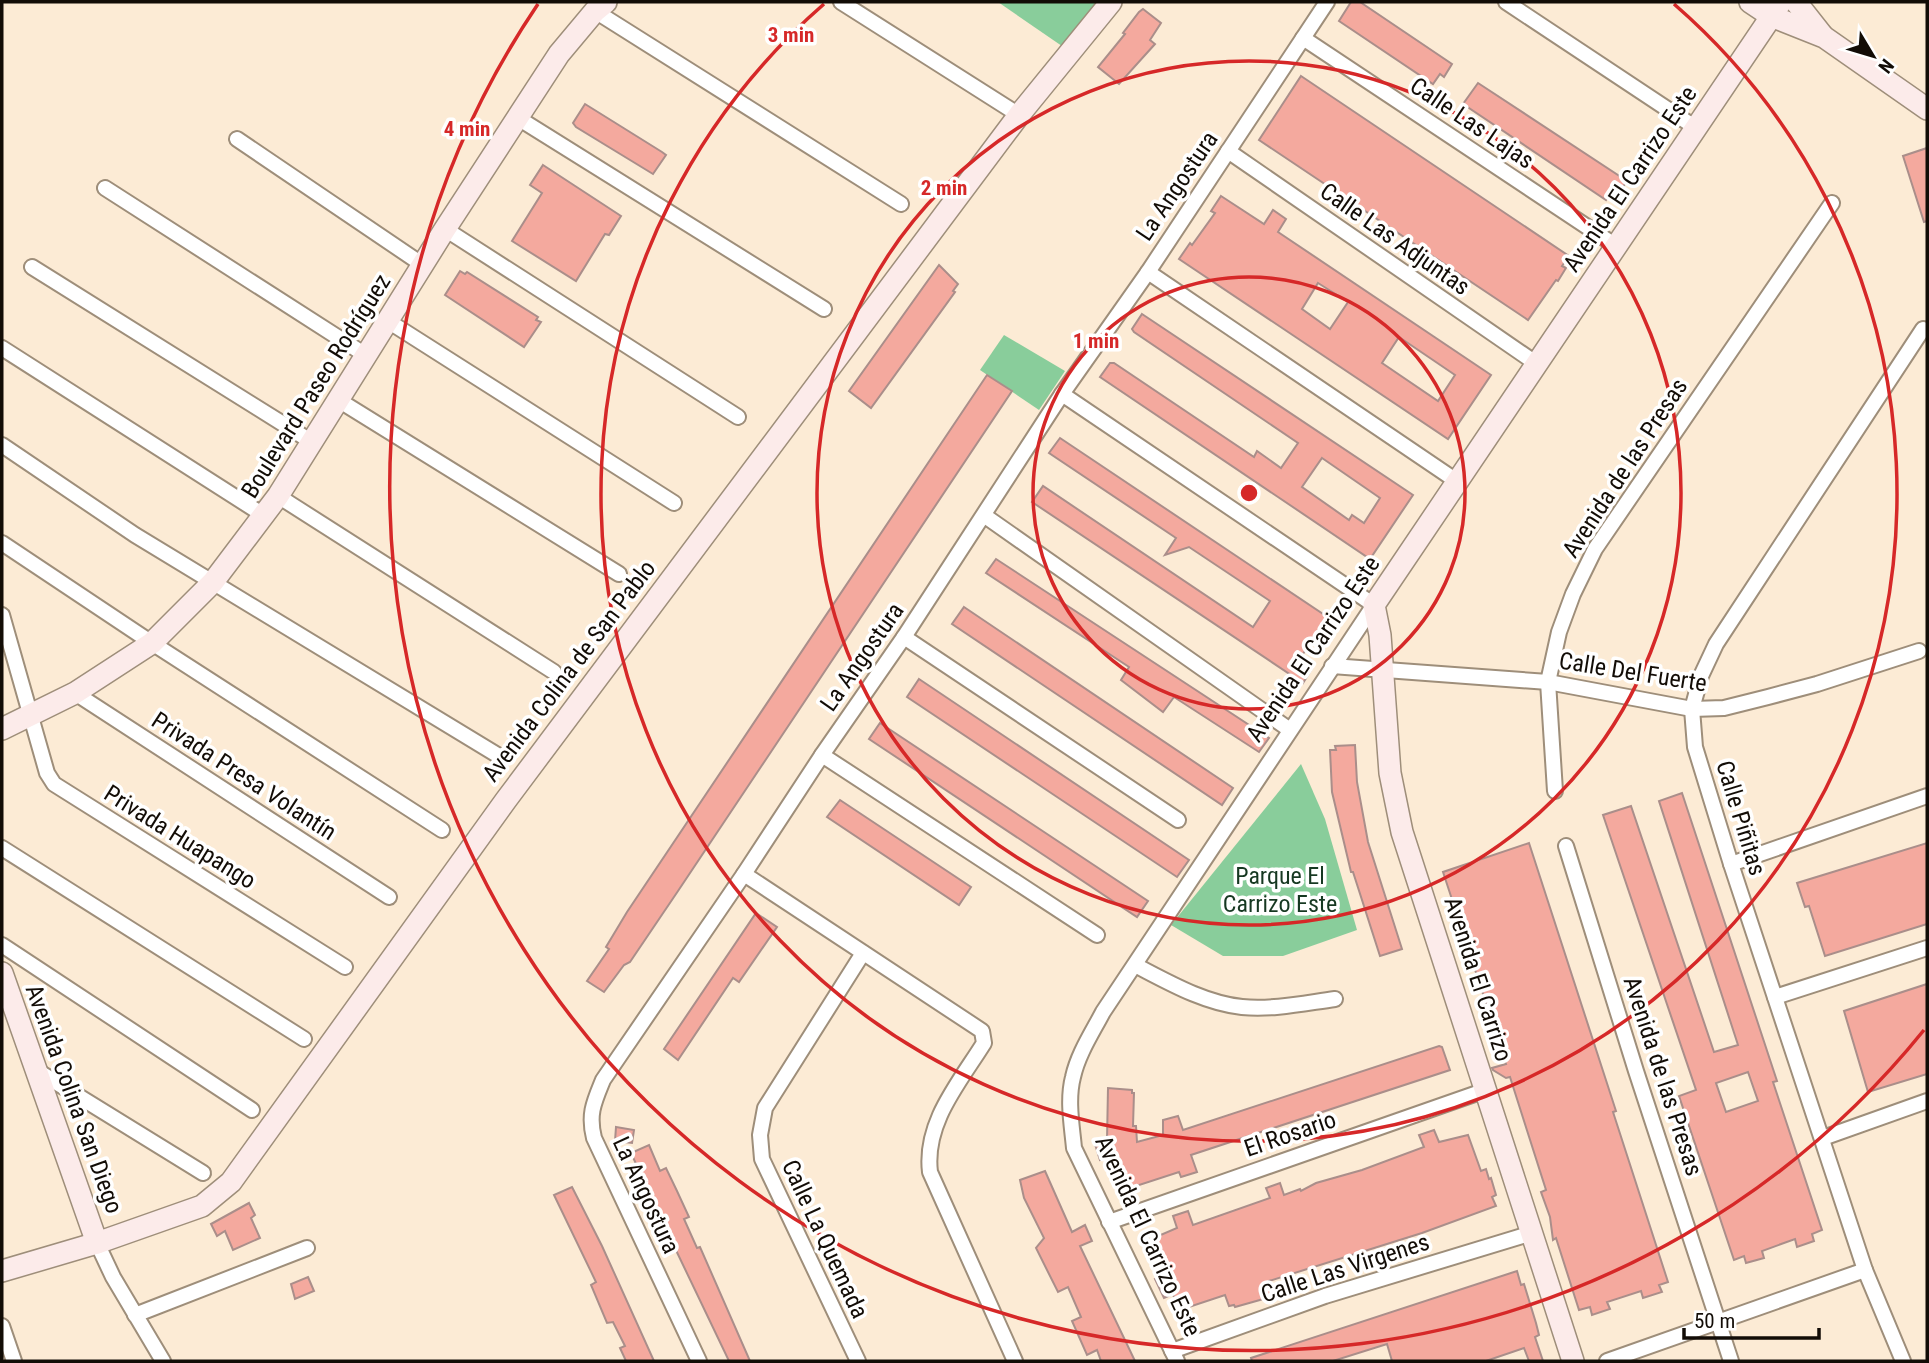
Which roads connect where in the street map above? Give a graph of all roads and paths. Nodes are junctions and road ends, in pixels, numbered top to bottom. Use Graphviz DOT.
graph roads {
  1 [pos="841,2"];
  2 [pos="1111,2"];
  3 [pos="1327,2"];
  4 [pos="1506,2"];
  5 [pos="1750,2"];
  6 [pos="1796,2"];
  7 [pos="600,6"];
  8 [pos="1776,9"];
  9 [pos="1824,37"];
  10 [pos="1303,38"];
  11 [pos="1927,109"];
  12 [pos="1019,115"];
  13 [pos="518,118"];
  14 [pos="1696,128"];
  15 [pos="237,139"];
  16 [pos="1228,151"];
  17 [pos="105,188"];
  18 [pos="1832,202"];
  19 [pos="901,204"];
  20 [pos="445,229"];
  21 [pos="1616,246"];
  22 [pos="423,265"];
  23 [pos="32,267"];
  24 [pos="1148,272"];
  25 [pos="824,309"];
  26 [pos="388,321"];
  27 [pos="1923,329"];
  28 [pos="2,348"];
  29 [pos="367,356"];
  30 [pos="1537,364"];
  31 [pos="1062,394"];
  32 [pos="340,401"];
  33 [pos="738,417"];
  34 [pos="312,442"];
  35 [pos="2,445"];
  36 [pos="1458,482"];
  37 [pos="278,496"];
  38 [pos="674,503"];
  39 [pos="265,516"];
  40 [pos="985,516"];
  41 [pos="2,543"];
  42 [pos="620,574"];
  43 [pos="213,582"];
  44 [pos="1374,605"];
  45 [pos="2,615"];
  46 [pos="904,637"];
  47 [pos="152,643"];
  48 [pos="1919,651"];
  49 [pos="1332,666"];
  50 [pos="1381,670"];
  51 [pos="554,672"];
  52 [pos="1548,682"];
  53 [pos="75,693"];
  54 [pos="1692,709"];
  55 [pos="30,715"];
  56 [pos="2,729"];
  57 [pos="1290,730"];
  58 [pos="822,755"];
  59 [pos="499,756"];
  60 [pos="1555,791"];
  61 [pos="1927,796"];
  62 [pos="1178,820"];
  63 [pos="442,830"];
  64 [pos="1566,846"];
  65 [pos="2,848"];
  66 [pos="1731,864"];
  67 [pos="744,874"];
  68 [pos="389,897"];
  69 [pos="1097,935"];
  70 [pos="2,945"];
  71 [pos="1927,948"];
  72 [pos="863,953"];
  73 [pos="1135,965"];
  74 [pos="345,967"];
  75 [pos="2,973"];
  76 [pos="1775,997"];
  77 [pos="1335,999"];
  78 [pos="304,1038"];
  79 [pos="34,1069"];
  80 [pos="1486,1090"];
  81 [pos="1927,1101"];
  82 [pos="252,1110"];
  83 [pos="1823,1138"];
  84 [pos="203,1173"];
  85 [pos="1109,1222"];
  86 [pos="1532,1233"];
  87 [pos="97,1243"];
  88 [pos="307,1248"];
  89 [pos="1865,1270"];
  90 [pos="2,1271"];
  91 [pos="135,1315"];
  92 [pos="1718,1320"];
  93 [pos="2,1326"];
  94 [pos="1175,1356"];
  95 [pos="14,1361"];
  96 [pos="163,1361"];
  97 [pos="699,1361"];
  98 [pos="858,1361"];
  99 [pos="1016,1361"];
  100 [pos="1573,1361"];
  101 [pos="1608,1361"];
  102 [pos="1731,1361"];
  103 [pos="1903,1361"];
  1 -- 12 [label="street"];
  2 -- 12 [label="street, Avenida Colina de San Pablo"];
  3 -- 10 [label="street, La Angostura"];
  4 -- 14 [label="street"];
  5 -- 8 [label="street"];
  6 -- 9 [label="street"];
  7 -- 13 [label="street, Boulevard Paseo Rodríguez"];
  7 -- 19 [label="street"];
  8 -- 9 [label="street"];
  8 -- 14 [label="street, Avenida El Carrizo Este"];
  9 -- 11 [label="street"];
  10 -- 16 [label="street, La Angostura"];
  10 -- 21 [label="street, Calle Las Lajas"];
  12 -- 87 [label="street, Avenida Colina de San Pablo"];
  13 -- 20 [label="street, Boulevard Paseo Rodríguez"];
  13 -- 25 [label="street"];
  14 -- 21 [label="street, Avenida El Carrizo Este"];
  15 -- 22 [label="street"];
  16 -- 24 [label="street, La Angostura"];
  16 -- 30 [label="street, Calle Las Adjuntas"];
  17 -- 29 [label="street"];
  18 -- 52 [label="street, Avenida de las Presas"];
  20 -- 22 [label="street, Boulevard Paseo Rodríguez"];
  20 -- 33 [label="street"];
  21 -- 30 [label="street, Avenida El Carrizo Este"];
  22 -- 26 [label="street, Boulevard Paseo Rodríguez"];
  23 -- 34 [label="street"];
  24 -- 31 [label="street, La Angostura"];
  24 -- 36 [label="street"];
  26 -- 29 [label="street, Boulevard Paseo Rodríguez"];
  26 -- 38 [label="street"];
  27 -- 54 [label="street, Calle Piñitas"];
  28 -- 39 [label="street"];
  29 -- 32 [label="street, Boulevard Paseo Rodríguez"];
  30 -- 36 [label="street, Avenida El Carrizo Este"];
  31 -- 40 [label="street, La Angostura"];
  31 -- 44 [label="street"];
  32 -- 34 [label="street, Boulevard Paseo Rodríguez"];
  32 -- 42 [label="street"];
  34 -- 37 [label="street, Boulevard Paseo Rodríguez"];
  35 -- 43 [label="street"];
  36 -- 44 [label="street, Avenida El Carrizo Este"];
  37 -- 39 [label="street, Boulevard Paseo Rodríguez"];
  37 -- 51 [label="street"];
  39 -- 43 [label="street, Boulevard Paseo Rodríguez"];
  40 -- 46 [label="street, La Angostura"];
  40 -- 57 [label="street"];
  41 -- 47 [label="street"];
  43 -- 47 [label="street, Boulevard Paseo Rodríguez"];
  43 -- 59 [label="street"];
  44 -- 49 [label="street, Avenida El Carrizo Este"];
  44 -- 50 [label="street, Avenida El Carrizo"];
  45 -- 55 [label="street, Privada Huapango"];
  46 -- 58 [label="street, La Angostura"];
  46 -- 62 [label="street"];
  47 -- 53 [label="street, Boulevard Paseo Rodríguez"];
  47 -- 63 [label="street"];
  48 -- 54 [label="street, Calle Del Fuerte"];
  49 -- 50 [label="street, Calle Del Fuerte"];
  49 -- 57 [label="street, Avenida El Carrizo Este"];
  50 -- 52 [label="street, Calle Del Fuerte"];
  50 -- 80 [label="street, Avenida El Carrizo"];
  52 -- 54 [label="street, Calle Del Fuerte"];
  52 -- 60 [label="street, Avenida de las Presas"];
  53 -- 55 [label="street, Boulevard Paseo Rodríguez"];
  53 -- 68 [label="street, Privada Presa Volantín"];
  54 -- 66 [label="street, Calle Piñitas"];
  55 -- 56 [label="street, Boulevard Paseo Rodríguez"];
  55 -- 74 [label="street, Privada Huapango"];
  57 -- 73 [label="street, Avenida El Carrizo Este"];
  58 -- 67 [label="street, La Angostura"];
  58 -- 69 [label="street"];
  61 -- 66 [label="street"];
  64 -- 92 [label="street, Avenida de las Presas"];
  65 -- 78 [label="street"];
  66 -- 76 [label="street, Calle Piñitas"];
  67 -- 72 [label="street"];
  67 -- 97 [label="street, La Angostura"];
  70 -- 82 [label="street"];
  71 -- 76 [label="street"];
  72 -- 98 [label="street, Calle La Quemada"];
  72 -- 99 [label="street"];
  73 -- 77 [label="street"];
  73 -- 85 [label="street, Avenida El Carrizo Este"];
  75 -- 79 [label="street, Avenida Colina San Diego"];
  76 -- 83 [label="street, Calle Piñitas"];
  79 -- 84 [label="street"];
  79 -- 87 [label="street, Avenida Colina San Diego"];
  80 -- 85 [label="street, El Rosario"];
  80 -- 86 [label="street, Avenida El Carrizo"];
  81 -- 83 [label="street"];
  83 -- 89 [label="street, Calle Piñitas"];
  85 -- 94 [label="street, Avenida El Carrizo Este"];
  86 -- 94 [label="street, Calle Las Virgenes"];
  86 -- 100 [label="street, Avenida El Carrizo"];
  87 -- 90 [label="street, Avenida Colina de San Pablo"];
  87 -- 91 [label="street"];
  88 -- 91 [label="street"];
  89 -- 92 [label="street"];
  89 -- 103 [label="street, Calle Piñitas"];
  91 -- 96 [label="street"];
  92 -- 101 [label="street"];
  92 -- 102 [label="street, Avenida de las Presas"];
  93 -- 95 [label="street"];
}
